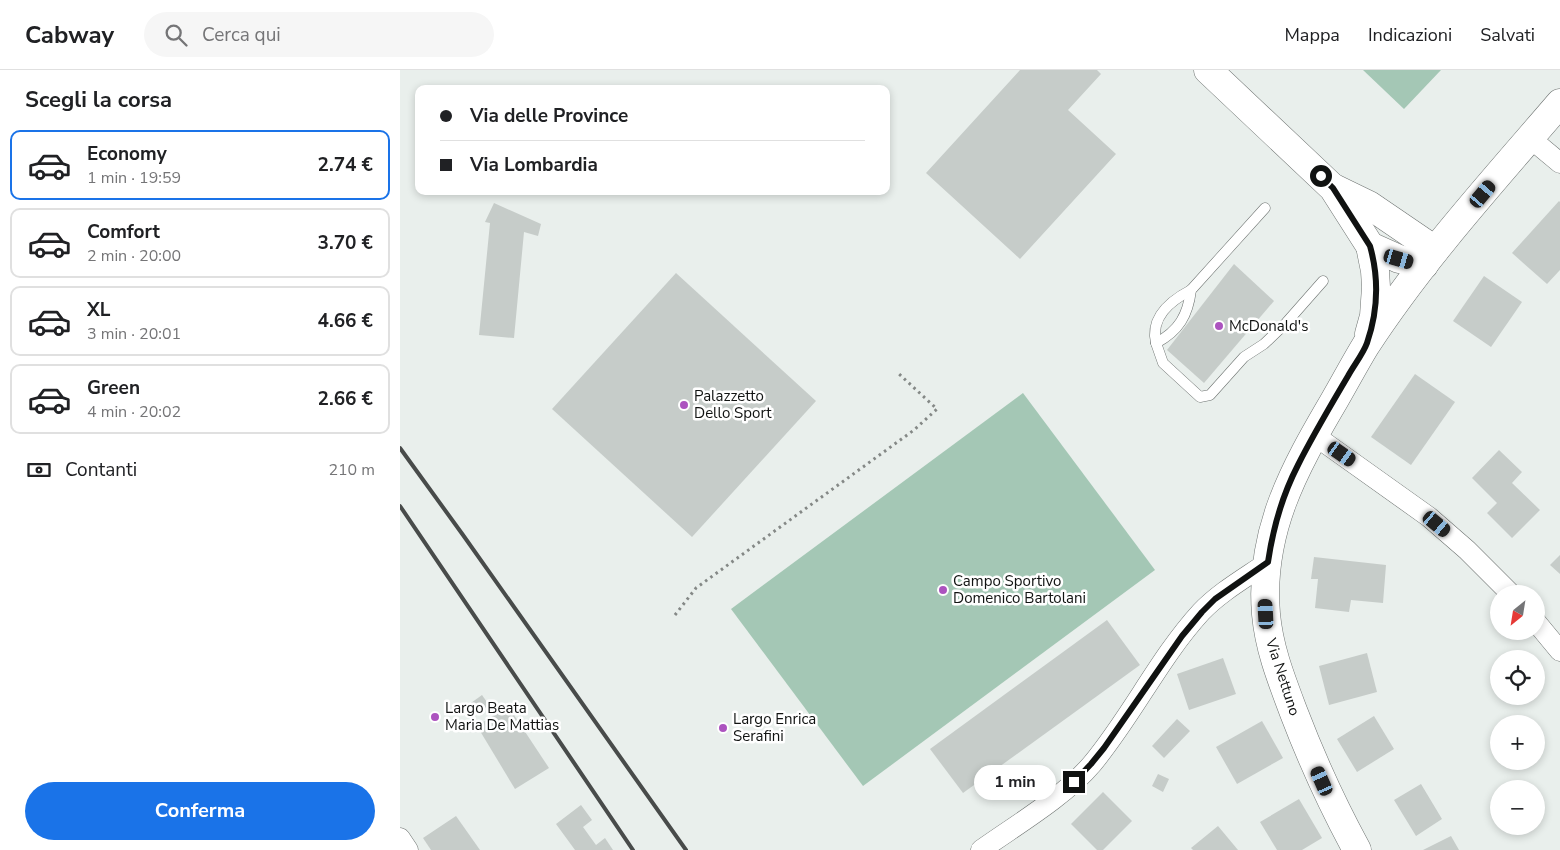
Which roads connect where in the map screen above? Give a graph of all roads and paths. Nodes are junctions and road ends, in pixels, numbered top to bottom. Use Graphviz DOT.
graph roads {
  1 [pos="1208,70"];
  2 [pos="1560,103"];
  3 [pos="1530,138"];
  4 [pos="1560,163"];
  5 [pos="1333,188"];
  6 [pos="1265,208"];
  7 [pos="1370,246"];
  8 [pos="1430,257"];
  9 [pos="1323,281"];
  10 [pos="1192,290"];
  11 [pos="1156,343"];
  12 [pos="1366,345"];
  13 [pos="898,373"];
  14 [pos="1314,435"];
  15 [pos="1268,562"];
  16 [pos="1502,585"];
  17 [pos="674,615"];
  18 [pos="1545,633"];
  19 [pos="1560,651"];
  20 [pos="981,850"];
  21 [pos="1357,850"];
  1 -- 5 [label="street"];
  2 -- 3 [label="street, Via Nettuno"];
  3 -- 4 [label="street"];
  3 -- 8 [label="street, Via Nettuno"];
  5 -- 7 [label="street"];
  5 -- 8 [label="street"];
  6 -- 10 [label="lane"];
  7 -- 8 [label="street"];
  7 -- 12 [label="street"];
  8 -- 12 [label="street, Via Nettuno"];
  9 -- 11 [label="lane"];
  10 -- 11 [label="lane"];
  10 -- 11 [label="lane"];
  12 -- 14 [label="street, Via Nettuno"];
  13 -- 17 [label="path"];
  14 -- 15 [label="street, Via Nettuno"];
  14 -- 16 [label="street"];
  15 -- 20 [label="street"];
  15 -- 21 [label="street, Via Nettuno"];
  18 -- 19 [label="street"];
}
